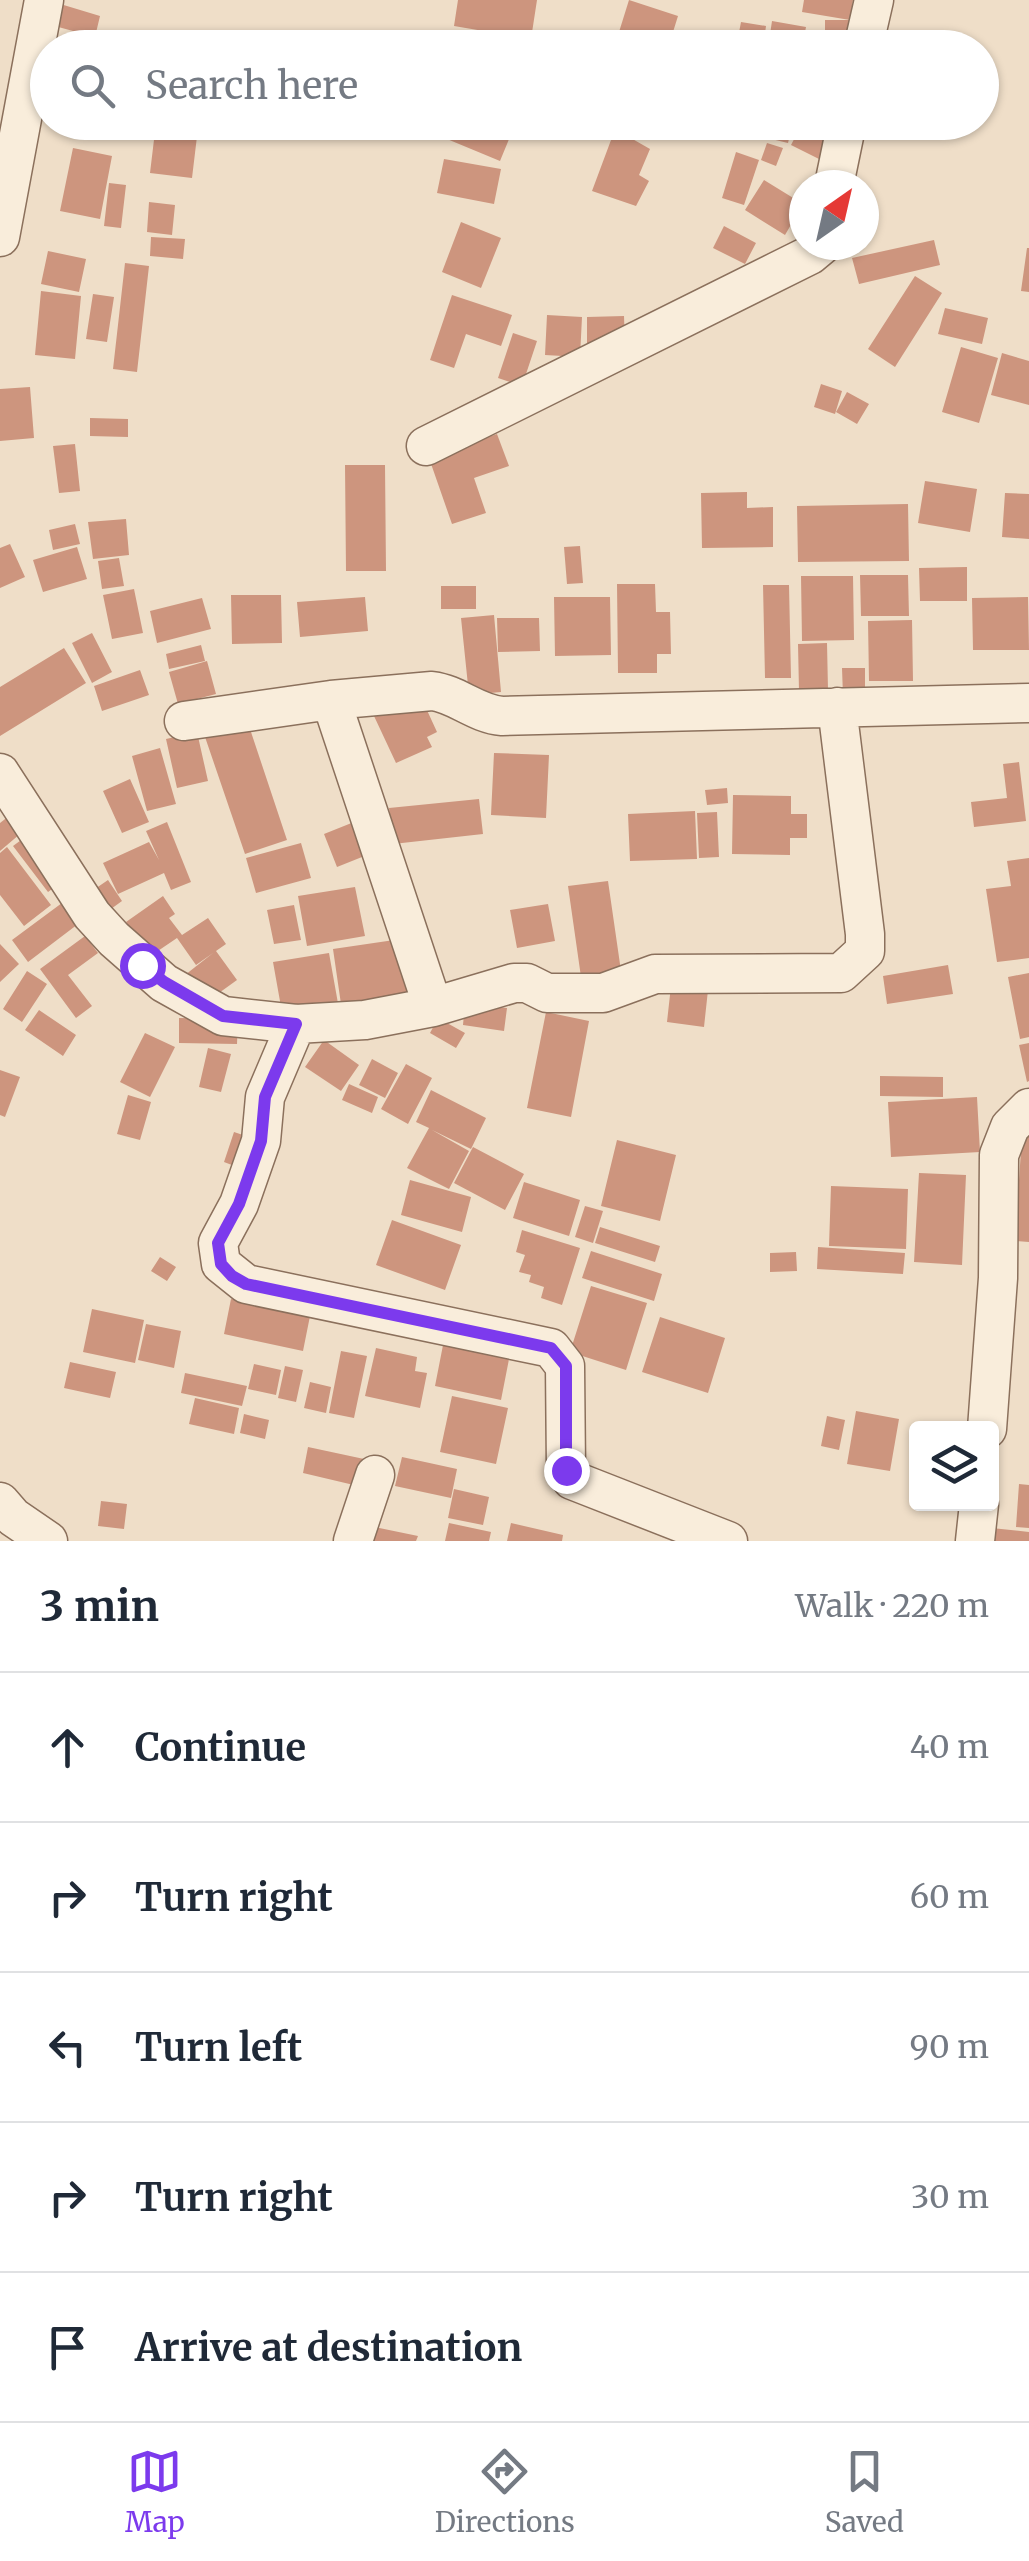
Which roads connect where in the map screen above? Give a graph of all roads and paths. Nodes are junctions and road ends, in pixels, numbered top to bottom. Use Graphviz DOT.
graph roads {
  1 [pos="44,0"];
  2 [pos="874,0"];
  3 [pos="38,30"];
  4 [pos="867,30"];
  5 [pos="30,75"];
  6 [pos="843,140"];
  7 [pos="837,170"];
  8 [pos="0,237"];
  9 [pos="802,260"];
  10 [pos="426,446"];
  11 [pos="331,700"];
  12 [pos="1029,703"];
  13 [pos="838,708"];
  14 [pos="184,721"];
  15 [pos="0,773"];
  16 [pos="433,1007"];
  17 [pos="296,1024"];
  18 [pos="1029,1108"];
  19 [pos="987,1421"];
  20 [pos="375,1475"];
  21 [pos="0,1502"];
  22 [pos="978,1511"];
  23 [pos="48,1541"];
  24 [pos="353,1541"];
  25 [pos="728,1541"];
  26 [pos="975,1541"];
  1 -- 3 [label="street"];
  2 -- 4 [label="street"];
  5 -- 8 [label="street"];
  6 -- 7 [label="street"];
  9 -- 10 [label="street"];
  11 -- 13 [label="street"];
  11 -- 14 [label="street"];
  11 -- 16 [label="street"];
  12 -- 13 [label="street"];
  13 -- 16 [label="street"];
  15 -- 17 [label="street"];
  16 -- 17 [label="street"];
  17 -- 25 [label="street"];
  18 -- 19 [label="street"];
  20 -- 24 [label="street"];
  21 -- 23 [label="street"];
  22 -- 26 [label="street"];
}
